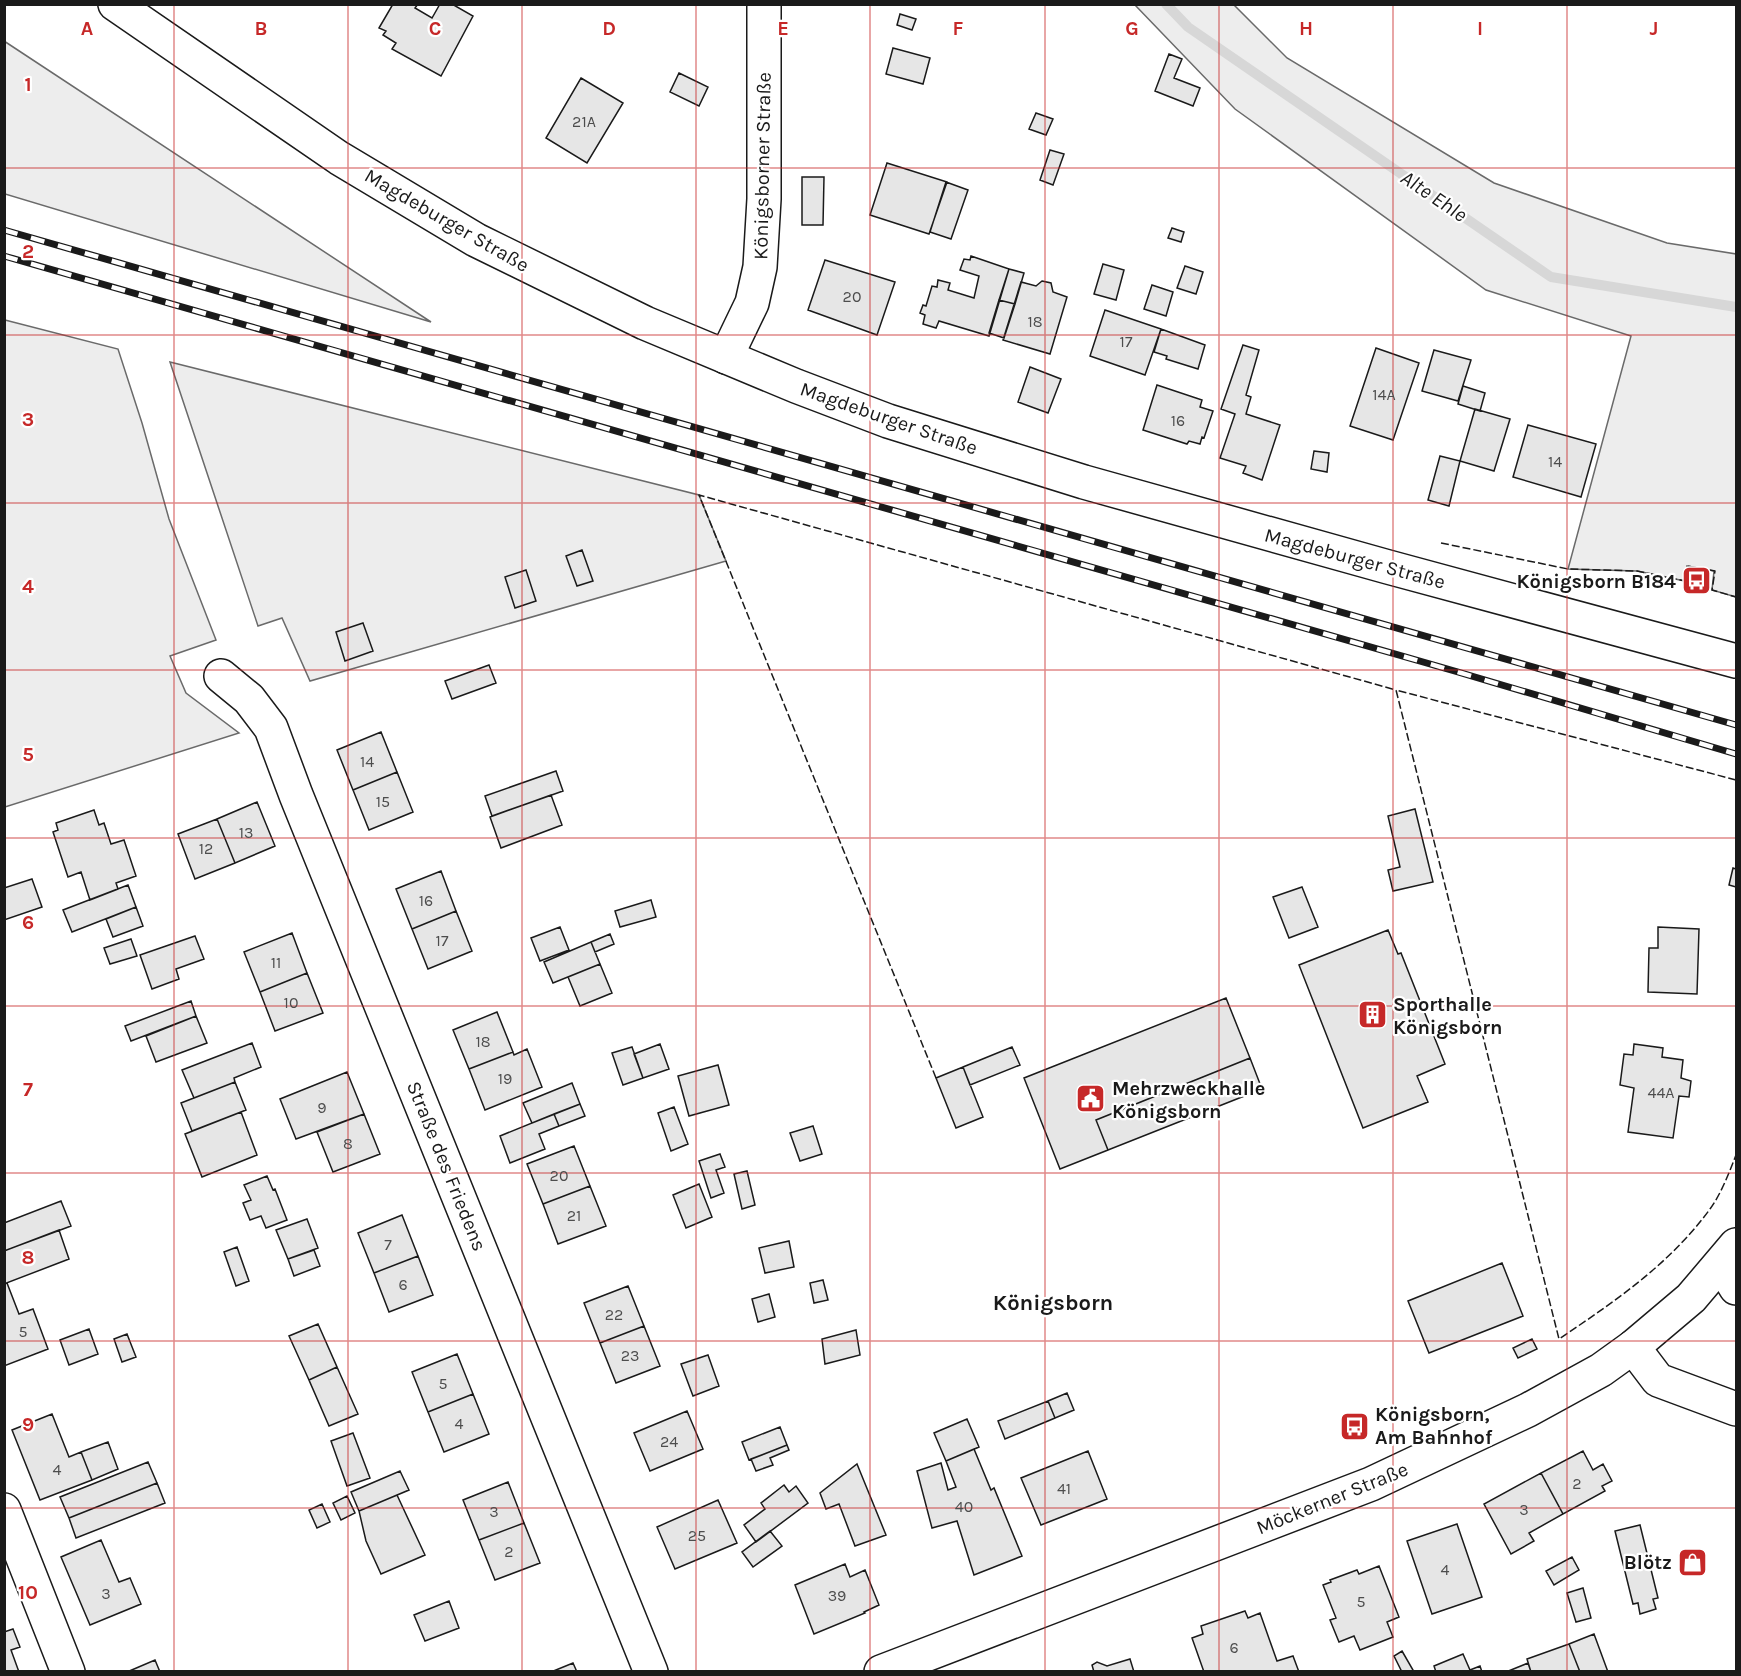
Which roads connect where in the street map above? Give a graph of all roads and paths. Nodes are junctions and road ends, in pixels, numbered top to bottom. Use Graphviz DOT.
graph roads {
  1 [pos="115,4"];
  2 [pos="764,4"];
  3 [pos="726,357"];
  4 [pos="1737,661"];
  5 [pos="221,676"];
  6 [pos="1731,1266"];
  7 [pos="1634,1347"];
  8 [pos="1737,1409"];
  9 [pos="4,1510"];
  10 [pos="68,1671"];
  11 [pos="651,1671"];
  12 [pos="881,1671"];
  1 -- 3 [label="main road, Magdeburger Straße"];
  2 -- 3 [label="main road, Königsborner Straße"];
  3 -- 4 [label="main road, Magdeburger Straße"];
  5 -- 11 [label="main road, Straße des Friedens"];
  6 -- 7 [label="main road, Möckerner Straße"];
  7 -- 8 [label="main road"];
  7 -- 12 [label="main road, Möckerner Straße"];
  9 -- 10 [label="main road"];
}
